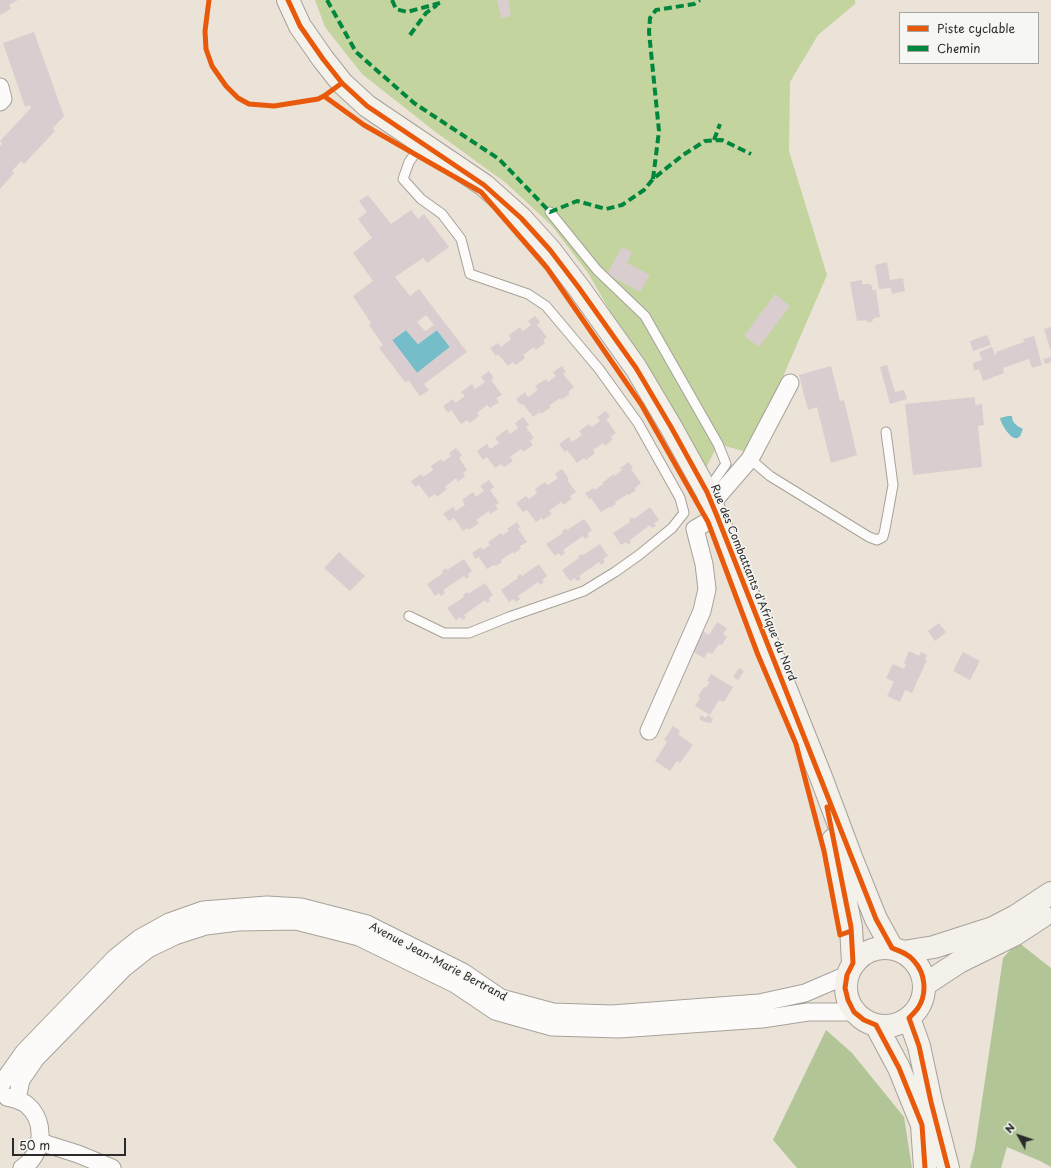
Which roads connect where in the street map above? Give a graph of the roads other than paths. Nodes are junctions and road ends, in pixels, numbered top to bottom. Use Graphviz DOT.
graph roads {
  1 [pos="288,0"];
  2 [pos="0,87"];
  3 [pos="0,102"];
  4 [pos="422,144"];
  5 [pos="550,212"];
  6 [pos="790,383"];
  7 [pos="886,432"];
  8 [pos="750,459"];
  9 [pos="712,504"];
  10 [pos="409,616"];
  11 [pos="649,731"];
  12 [pos="821,777"];
  13 [pos="1051,893"];
  14 [pos="1051,911"];
  15 [pos="898,950"];
  16 [pos="850,969"];
  17 [pos="924,985"];
  18 [pos="854,1012"];
  19 [pos="909,1018"];
  20 [pos="876,1025"];
  21 [pos="0,1086"];
  22 [pos="8,1098"];
  23 [pos="40,1142"];
  24 [pos="22,1168"];
  25 [pos="112,1168"];
  26 [pos="925,1168"];
  27 [pos="948,1168"];
  1 -- 4 [label="main road, Rue des Combattants d'Afrique du Nord"];
  2 -- 3 [label="street"];
  4 -- 9 [label="main road, Rue des Combattants d'Afrique du Nord"];
  4 -- 10 [label="lane"];
  5 -- 9 [label="lane"];
  6 -- 8 [label="street"];
  7 -- 8 [label="lane"];
  8 -- 9 [label="street"];
  9 -- 11 [label="street"];
  9 -- 12 [label="main road, Rue des Combattants d'Afrique du Nord"];
  12 -- 15 [label="main road, Rue des Combattants d'Afrique du Nord"];
  12 -- 16 [label="main road, Rue des Combattants d'Afrique du Nord"];
  13 -- 15 [label="main road"];
  14 -- 17 [label="main road"];
  15 -- 16 [label="main road"];
  15 -- 17 [label="main road"];
  16 -- 18 [label="main road"];
  16 -- 21 [label="street, Avenue Jean-Marie Bertrand"];
  17 -- 19 [label="main road"];
  18 -- 20 [label="main road"];
  18 -- 22 [label="street, Avenue Jean-Marie Bertrand"];
  19 -- 20 [label="main road"];
  19 -- 27 [label="main road"];
  20 -- 26 [label="main road"];
  22 -- 23 [label="street"];
  23 -- 24 [label="street"];
  23 -- 25 [label="street"];
}
